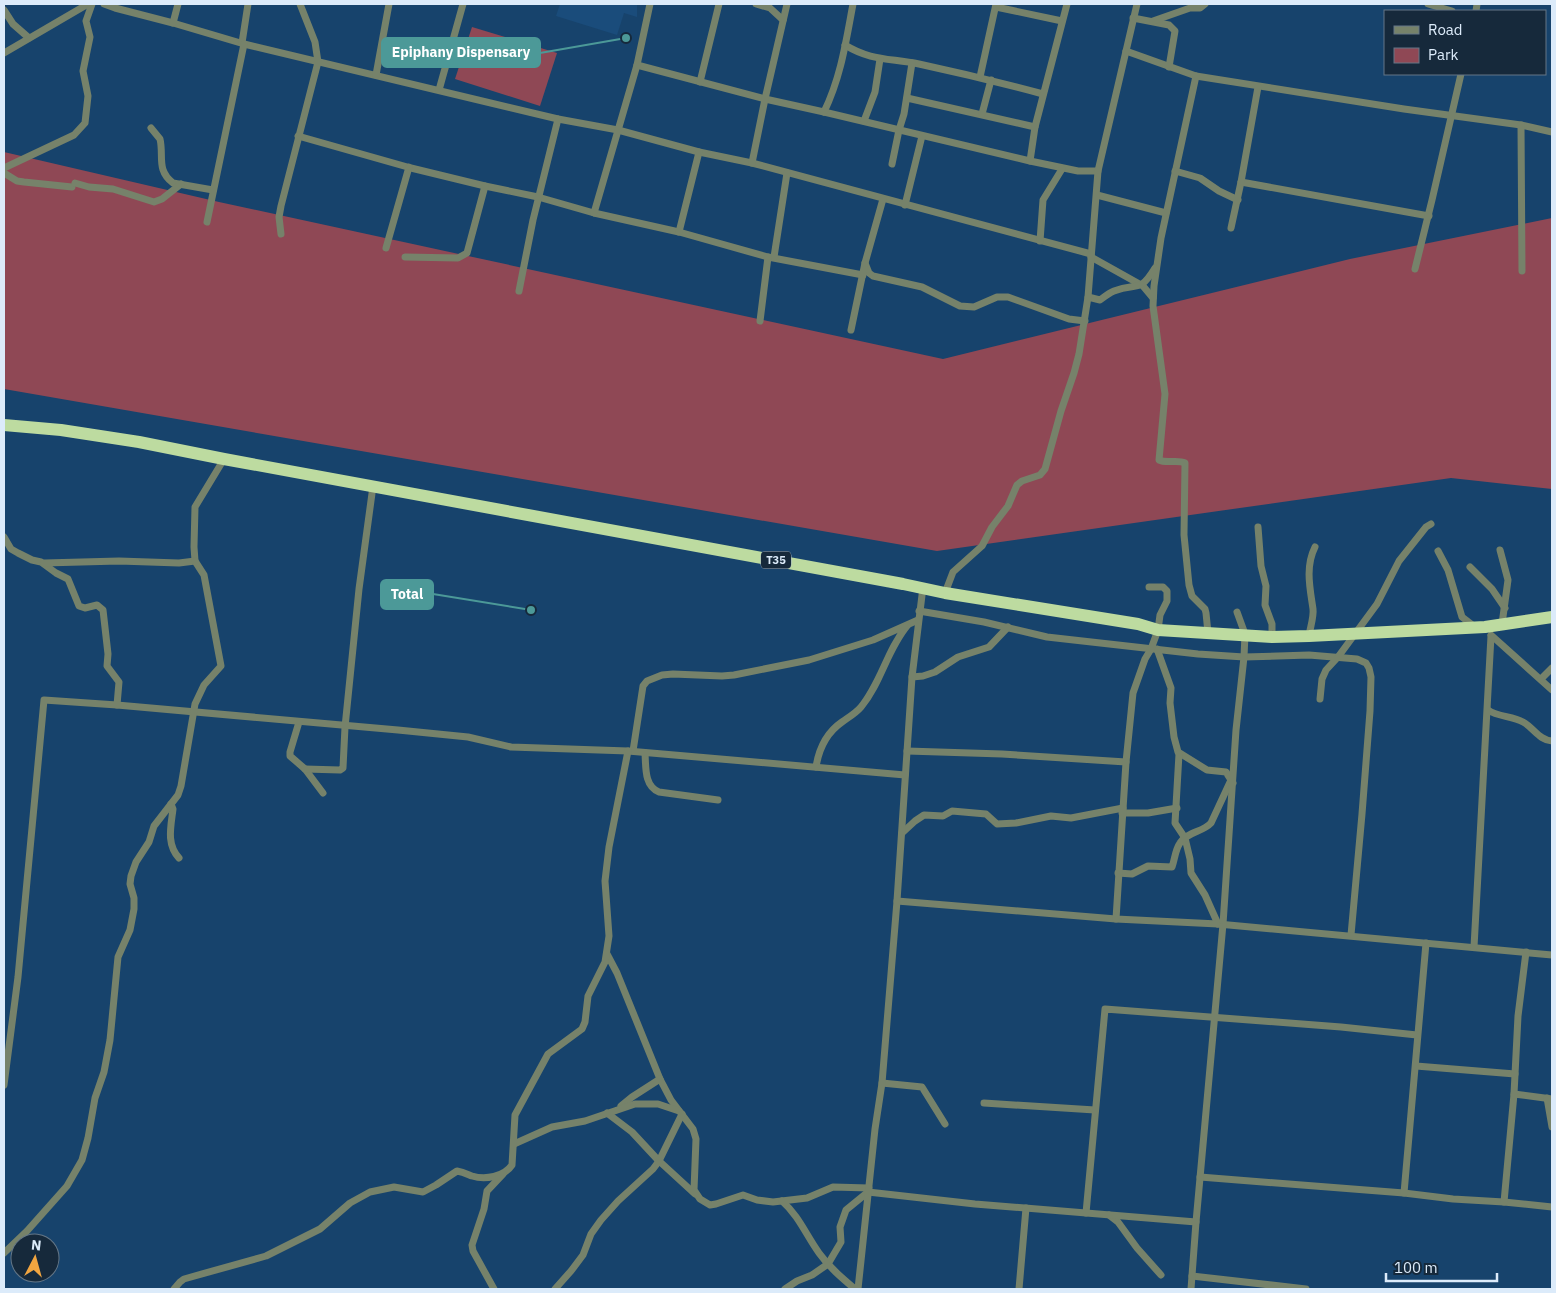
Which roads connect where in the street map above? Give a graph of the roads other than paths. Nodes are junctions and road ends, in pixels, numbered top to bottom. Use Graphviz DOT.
graph roads {
  1 [pos="88,4"];
  2 [pos="92,4"];
  3 [pos="104,4"];
  4 [pos="178,4"];
  5 [pos="248,4"];
  6 [pos="300,4"];
  7 [pos="389,4"];
  8 [pos="463,4"];
  9 [pos="650,4"];
  10 [pos="719,4"];
  11 [pos="756,4"];
  12 [pos="788,4"];
  13 [pos="853,4"];
  14 [pos="1067,4"];
  15 [pos="1137,4"];
  16 [pos="1205,4"];
  17 [pos="1428,4"];
  18 [pos="996,5"];
  19 [pos="4,10"];
  20 [pos="1449,10"];
  21 [pos="1133,18"];
  22 [pos="783,20"];
  23 [pos="1062,21"];
  24 [pos="1153,22"];
  25 [pos="173,23"];
  26 [pos="28,38"];
  27 [pos="243,44"];
  28 [pos="845,45"];
  29 [pos="1126,51"];
  30 [pos="4,53"];
  31 [pos="880,59"];
  32 [pos="318,62"];
  33 [pos="912,63"];
  34 [pos="636,65"];
  35 [pos="1169,67"];
  36 [pos="376,75"];
  37 [pos="1461,75"];
  38 [pos="1196,76"];
  39 [pos="980,77"];
  40 [pos="991,80"];
  41 [pos="700,82"];
  42 [pos="1258,87"];
  43 [pos="440,90"];
  44 [pos="1044,94"];
  45 [pos="908,98"];
  46 [pos="765,99"];
  47 [pos="824,112"];
  48 [pos="982,114"];
  49 [pos="1452,116"];
  50 [pos="558,119"];
  51 [pos="864,122"];
  52 [pos="1521,125"];
  53 [pos="1035,127"];
  54 [pos="151,128"];
  55 [pos="618,130"];
  56 [pos="899,130"];
  57 [pos="1552,132"];
  58 [pos="298,136"];
  59 [pos="922,136"];
  60 [pos="699,152"];
  61 [pos="1030,161"];
  62 [pos="752,163"];
  63 [pos="892,164"];
  64 [pos="409,167"];
  65 [pos="4,168"];
  66 [pos="1062,169"];
  67 [pos="1098,171"];
  68 [pos="1175,171"];
  69 [pos="4,173"];
  70 [pos="787,173"];
  71 [pos="1241,182"];
  72 [pos="181,184"];
  73 [pos="485,186"];
  74 [pos="213,190"];
  75 [pos="1097,195"];
  76 [pos="538,197"];
  77 [pos="883,199"];
  78 [pos="1238,200"];
  79 [pos="905,205"];
  80 [pos="594,213"];
  81 [pos="1166,213"];
  82 [pos="1428,216"];
  83 [pos="207,222"];
  84 [pos="1231,228"];
  85 [pos="679,232"];
  86 [pos="281,234"];
  87 [pos="1040,241"];
  88 [pos="386,248"];
  89 [pos="1091,256"];
  90 [pos="405,257"];
  91 [pos="771,257"];
  92 [pos="865,263"];
  93 [pos="1158,263"];
  94 [pos="1415,269"];
  95 [pos="1522,271"];
  96 [pos="863,275"];
  97 [pos="1141,285"];
  98 [pos="519,291"];
  99 [pos="1088,297"];
  100 [pos="1153,298"];
  101 [pos="760,321"];
  102 [pos="1085,321"];
  103 [pos="850,330"];
  104 [pos="4,426"];
  105 [pos="224,459"];
  106 [pos="373,486"];
  107 [pos="1430,524"];
  108 [pos="1258,527"];
  109 [pos="4,537"];
  110 [pos="1315,547"];
  111 [pos="1500,550"];
  112 [pos="1438,551"];
  113 [pos="195,561"];
  114 [pos="44,563"];
  115 [pos="1470,567"];
  116 [pos="923,587"];
  117 [pos="1149,587"];
  118 [pos="945,593"];
  119 [pos="1505,608"];
  120 [pos="919,611"];
  121 [pos="1238,612"];
  122 [pos="1552,617"];
  123 [pos="918,620"];
  124 [pos="1502,624"];
  125 [pos="908,625"];
  126 [pos="1008,628"];
  127 [pos="1158,630"];
  128 [pos="1484,630"];
  129 [pos="1208,633"];
  130 [pos="1355,633"];
  131 [pos="1245,634"];
  132 [pos="1309,636"];
  133 [pos="1272,637"];
  134 [pos="1154,649"];
  135 [pos="1244,657"];
  136 [pos="1338,657"];
  137 [pos="1552,668"];
  138 [pos="912,677"];
  139 [pos="1541,679"];
  140 [pos="1552,690"];
  141 [pos="1320,699"];
  142 [pos="117,705"];
  143 [pos="1488,710"];
  144 [pos="194,712"];
  145 [pos="299,722"];
  146 [pos="345,727"];
  147 [pos="1552,741"];
  148 [pos="630,751"];
  149 [pos="908,752"];
  150 [pos="645,753"];
  151 [pos="1180,754"];
  152 [pos="1126,762"];
  153 [pos="816,767"];
  154 [pos="306,769"];
  155 [pos="905,775"];
  156 [pos="1232,782"];
  157 [pos="323,793"];
  158 [pos="718,800"];
  159 [pos="171,804"];
  160 [pos="1177,808"];
  161 [pos="1123,811"];
  162 [pos="902,833"];
  163 [pos="1184,838"];
  164 [pos="179,858"];
  165 [pos="1118,873"];
  166 [pos="897,901"];
  167 [pos="1116,919"];
  168 [pos="1221,924"];
  169 [pos="1351,935"];
  170 [pos="1426,943"];
  171 [pos="1474,947"];
  172 [pos="1526,952"];
  173 [pos="607,954"];
  174 [pos="1552,955"];
  175 [pos="1215,1017"];
  176 [pos="1417,1036"];
  177 [pos="1416,1066"];
  178 [pos="1515,1074"];
  179 [pos="660,1080"];
  180 [pos="882,1083"];
  181 [pos="4,1085"];
  182 [pos="1514,1094"];
  183 [pos="1550,1098"];
  184 [pos="984,1102"];
  185 [pos="619,1108"];
  186 [pos="1095,1110"];
  187 [pos="607,1112"];
  188 [pos="681,1112"];
  189 [pos="944,1124"];
  190 [pos="1552,1127"];
  191 [pos="514,1144"];
  192 [pos="659,1161"];
  193 [pos="503,1174"];
  194 [pos="1200,1177"];
  195 [pos="868,1190"];
  196 [pos="1404,1193"];
  197 [pos="697,1196"];
  198 [pos="782,1201"];
  199 [pos="1504,1202"];
  200 [pos="1552,1207"];
  201 [pos="1026,1208"];
  202 [pos="1086,1213"];
  203 [pos="1109,1215"];
  204 [pos="1196,1222"];
  205 [pos="4,1253"];
  206 [pos="828,1264"];
  207 [pos="1161,1275"];
  208 [pos="1192,1276"];
  209 [pos="174,1289"];
  210 [pos="494,1289"];
  211 [pos="555,1289"];
  212 [pos="785,1289"];
  213 [pos="857,1289"];
  214 [pos="1019,1289"];
  215 [pos="1191,1289"];
  216 [pos="1306,1289"];
  1 -- 26 [label="street"];
  2 -- 65 [label="street"];
  3 -- 25 [label="street"];
  4 -- 25 [label="street"];
  5 -- 27 [label="street"];
  6 -- 32 [label="street"];
  7 -- 36 [label="street"];
  8 -- 43 [label="street"];
  9 -- 34 [label="street"];
  10 -- 41 [label="street"];
  11 -- 22 [label="street"];
  12 -- 22 [label="street"];
  13 -- 28 [label="street"];
  14 -- 23 [label="street"];
  15 -- 21 [label="street"];
  16 -- 24 [label="street"];
  17 -- 20 [label="street"];
  18 -- 23 [label="street"];
  18 -- 39 [label="street"];
  19 -- 26 [label="street"];
  21 -- 24 [label="street"];
  21 -- 29 [label="street"];
  22 -- 46 [label="street"];
  23 -- 44 [label="street"];
  24 -- 35 [label="street"];
  25 -- 27 [label="street"];
  26 -- 30 [label="street"];
  27 -- 32 [label="street"];
  27 -- 74 [label="street"];
  28 -- 31 [label="street"];
  28 -- 47 [label="street"];
  29 -- 35 [label="street"];
  29 -- 67 [label="street"];
  31 -- 33 [label="street"];
  31 -- 51 [label="street"];
  32 -- 36 [label="street"];
  32 -- 58 [label="street"];
  33 -- 39 [label="street"];
  33 -- 45 [label="street"];
  34 -- 41 [label="street"];
  34 -- 55 [label="street"];
  35 -- 38 [label="street"];
  36 -- 43 [label="street"];
  37 -- 49 [label="street"];
  38 -- 42 [label="street"];
  38 -- 68 [label="street"];
  39 -- 40 [label="street"];
  40 -- 44 [label="street"];
  40 -- 48 [label="street"];
  41 -- 46 [label="street"];
  42 -- 49 [label="street"];
  42 -- 71 [label="street"];
  43 -- 50 [label="street"];
  44 -- 53 [label="street"];
  45 -- 48 [label="street"];
  45 -- 56 [label="street"];
  46 -- 47 [label="street"];
  46 -- 62 [label="street"];
  47 -- 51 [label="street"];
  48 -- 53 [label="street"];
  49 -- 52 [label="street"];
  49 -- 82 [label="street"];
  50 -- 55 [label="street"];
  50 -- 76 [label="street"];
  51 -- 56 [label="street"];
  52 -- 57 [label="street"];
  52 -- 95 [label="street"];
  53 -- 61 [label="street"];
  54 -- 72 [label="street"];
  55 -- 60 [label="street"];
  55 -- 80 [label="street"];
  56 -- 59 [label="street"];
  56 -- 63 [label="street"];
  58 -- 64 [label="street"];
  58 -- 86 [label="street"];
  59 -- 61 [label="street"];
  59 -- 79 [label="street"];
  60 -- 62 [label="street"];
  60 -- 85 [label="street"];
  61 -- 66 [label="street"];
  62 -- 70 [label="street"];
  64 -- 73 [label="street"];
  64 -- 88 [label="street"];
  66 -- 67 [label="street"];
  66 -- 87 [label="street"];
  67 -- 75 [label="street"];
  68 -- 78 [label="street"];
  68 -- 81 [label="street"];
  69 -- 72 [label="street"];
  70 -- 77 [label="street"];
  70 -- 91 [label="street"];
  71 -- 78 [label="street"];
  71 -- 82 [label="street"];
  72 -- 74 [label="street"];
  73 -- 76 [label="street"];
  73 -- 90 [label="street"];
  74 -- 83 [label="street"];
  75 -- 81 [label="street"];
  75 -- 89 [label="street"];
  76 -- 80 [label="street"];
  76 -- 98 [label="street"];
  77 -- 79 [label="street"];
  77 -- 92 [label="street"];
  78 -- 84 [label="street"];
  79 -- 87 [label="street"];
  80 -- 85 [label="street"];
  81 -- 93 [label="street"];
  82 -- 94 [label="street"];
  85 -- 91 [label="street"];
  87 -- 89 [label="street"];
  89 -- 97 [label="street"];
  89 -- 99 [label="street"];
  91 -- 96 [label="street"];
  91 -- 101 [label="street"];
  92 -- 96 [label="street"];
  92 -- 102 [label="street"];
  93 -- 97 [label="street"];
  93 -- 100 [label="street"];
  96 -- 103 [label="street"];
  97 -- 99 [label="street"];
  97 -- 100 [label="street"];
  99 -- 102 [label="street"];
  100 -- 129 [label="street"];
  102 -- 118 [label="street"];
  104 -- 105 [label="highway, T35"];
  105 -- 106 [label="highway, T35"];
  105 -- 113 [label="street"];
  106 -- 116 [label="highway, T35"];
  106 -- 146 [label="street"];
  107 -- 130 [label="street"];
  108 -- 133 [label="street"];
  109 -- 114 [label="street"];
  110 -- 132 [label="street"];
  111 -- 119 [label="street"];
  112 -- 128 [label="street"];
  113 -- 114 [label="street"];
  113 -- 144 [label="street"];
  114 -- 142 [label="street"];
  115 -- 119 [label="street"];
  116 -- 118 [label="highway, T35"];
  116 -- 120 [label="street"];
  117 -- 127 [label="street"];
  118 -- 127 [label="highway, T35"];
  119 -- 124 [label="street"];
  120 -- 123 [label="street"];
  120 -- 126 [label="street"];
  121 -- 131 [label="street"];
  122 -- 124 [label="highway, T35"];
  123 -- 125 [label="street"];
  123 -- 138 [label="street"];
  124 -- 128 [label="highway, T35"];
  125 -- 148 [label="street"];
  125 -- 153 [label="street"];
  126 -- 134 [label="street"];
  126 -- 138 [label="street"];
  127 -- 129 [label="highway, T35"];
  127 -- 134 [label="street"];
  128 -- 130 [label="highway, T35"];
  128 -- 139 [label="street"];
  128 -- 143 [label="street"];
  129 -- 131 [label="highway, T35"];
  130 -- 132 [label="highway, T35"];
  130 -- 136 [label="street"];
  131 -- 133 [label="highway, T35"];
  131 -- 135 [label="street"];
  132 -- 133 [label="highway, T35"];
  134 -- 135 [label="street"];
  134 -- 151 [label="street"];
  134 -- 152 [label="street"];
  135 -- 136 [label="street"];
  135 -- 156 [label="street"];
  136 -- 141 [label="street"];
  136 -- 169 [label="street"];
  137 -- 139 [label="street"];
  138 -- 149 [label="street"];
  139 -- 140 [label="street"];
  142 -- 144 [label="street"];
  142 -- 181 [label="street"];
  143 -- 147 [label="street"];
  143 -- 171 [label="street"];
  144 -- 145 [label="street"];
  144 -- 159 [label="street"];
  145 -- 146 [label="street"];
  145 -- 154 [label="street"];
  146 -- 148 [label="street"];
  146 -- 154 [label="street"];
  148 -- 150 [label="street"];
  148 -- 173 [label="street"];
  149 -- 152 [label="street"];
  149 -- 155 [label="street"];
  150 -- 153 [label="street"];
  150 -- 158 [label="street"];
  151 -- 156 [label="street"];
  151 -- 160 [label="street"];
  152 -- 161 [label="street"];
  153 -- 155 [label="street"];
  154 -- 157 [label="street"];
  155 -- 162 [label="street"];
  156 -- 163 [label="street"];
  156 -- 168 [label="street"];
  159 -- 164 [label="street"];
  159 -- 205 [label="street"];
  160 -- 161 [label="street"];
  160 -- 163 [label="street"];
  161 -- 162 [label="street"];
  161 -- 165 [label="street"];
  162 -- 166 [label="street"];
  163 -- 165 [label="street"];
  163 -- 168 [label="street"];
  165 -- 167 [label="street"];
  166 -- 167 [label="street"];
  166 -- 180 [label="street"];
  167 -- 168 [label="street"];
  168 -- 169 [label="street"];
  168 -- 175 [label="street"];
  169 -- 170 [label="street"];
  170 -- 171 [label="street"];
  170 -- 176 [label="street"];
  171 -- 172 [label="street"];
  172 -- 174 [label="street"];
  172 -- 178 [label="street"];
  173 -- 179 [label="street"];
  173 -- 191 [label="street"];
  175 -- 176 [label="street"];
  175 -- 186 [label="street"];
  175 -- 194 [label="street"];
  176 -- 177 [label="street"];
  177 -- 178 [label="street"];
  177 -- 196 [label="street"];
  178 -- 182 [label="street"];
  179 -- 185 [label="street"];
  179 -- 188 [label="street"];
  180 -- 189 [label="street"];
  180 -- 195 [label="street"];
  182 -- 183 [label="street"];
  182 -- 199 [label="street"];
  183 -- 190 [label="street"];
  184 -- 186 [label="street"];
  185 -- 187 [label="street"];
  185 -- 188 [label="street"];
  186 -- 202 [label="street"];
  187 -- 191 [label="street"];
  187 -- 192 [label="street"];
  188 -- 192 [label="street"];
  188 -- 197 [label="street"];
  191 -- 193 [label="street"];
  192 -- 197 [label="street"];
  192 -- 211 [label="street"];
  193 -- 209 [label="street"];
  193 -- 210 [label="street"];
  194 -- 196 [label="street"];
  194 -- 204 [label="street"];
  195 -- 198 [label="street"];
  195 -- 201 [label="street"];
  195 -- 206 [label="street"];
  195 -- 213 [label="street"];
  196 -- 199 [label="street"];
  197 -- 198 [label="street"];
  198 -- 206 [label="street"];
  199 -- 200 [label="street"];
  201 -- 202 [label="street"];
  201 -- 214 [label="street"];
  202 -- 203 [label="street"];
  203 -- 204 [label="street"];
  203 -- 207 [label="street"];
  204 -- 208 [label="street"];
  206 -- 212 [label="street"];
  206 -- 213 [label="street"];
  208 -- 215 [label="street"];
  208 -- 216 [label="street"];
}
